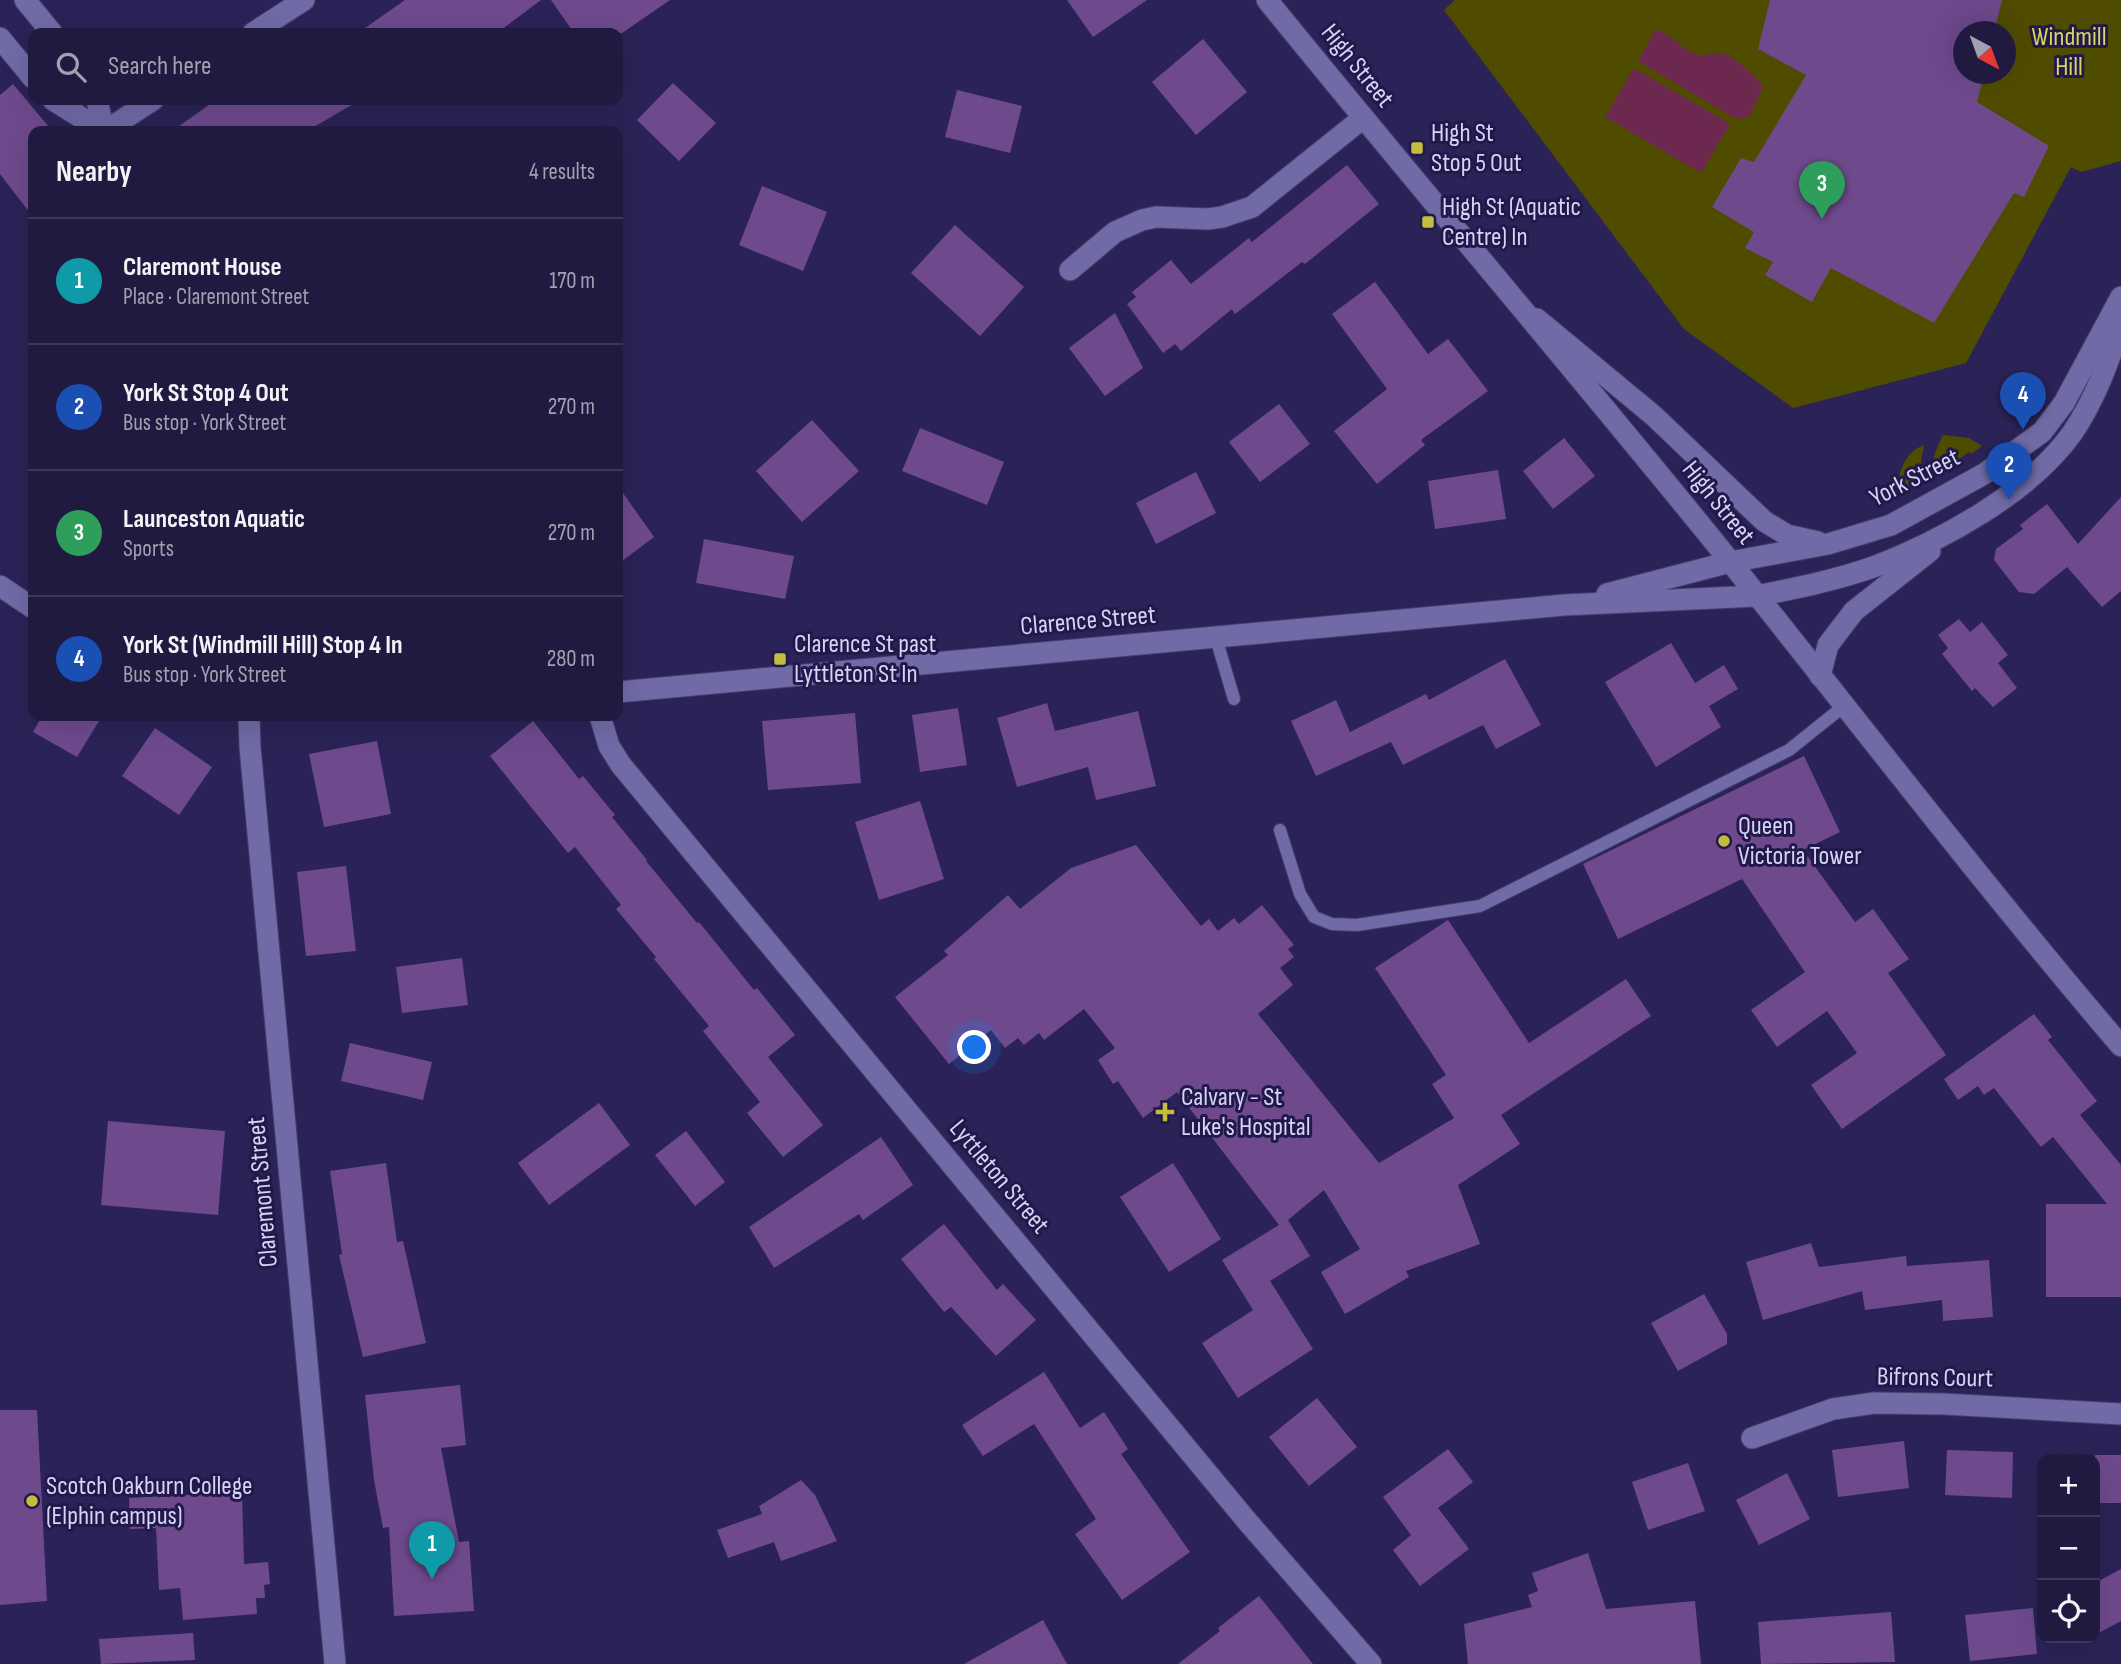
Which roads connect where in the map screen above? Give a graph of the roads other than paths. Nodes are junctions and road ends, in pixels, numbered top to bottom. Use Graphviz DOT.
graph roads {
  1 [pos="25,0"];
  2 [pos="303,0"];
  3 [pos="1267,0"];
  4 [pos="48,28"];
  5 [pos="261,28"];
  6 [pos="0,38"];
  7 [pos="28,72"];
  8 [pos="61,105"];
  9 [pos="98,105"];
  10 [pos="145,105"];
  11 [pos="1363,118"];
  12 [pos="96,126"];
  13 [pos="103,126"];
  14 [pos="112,126"];
  15 [pos="1070,270"];
  16 [pos="2121,297"];
  17 [pos="1522,306"];
  18 [pos="2121,325"];
  19 [pos="1967,522"];
  20 [pos="1828,544"];
  21 [pos="1730,562"];
  22 [pos="0,586"];
  23 [pos="1757,596"];
  24 [pos="28,605"];
  25 [pos="1564,605"];
  26 [pos="1216,638"];
  27 [pos="1820,676"];
  28 [pos="623,692"];
  29 [pos="1234,699"];
  30 [pos="1844,706"];
  31 [pos="249,721"];
  32 [pos="602,721"];
  33 [pos="1280,830"];
  34 [pos="2121,1046"];
  35 [pos="2121,1414"];
  36 [pos="1752,1438"];
  37 [pos="335,1664"];
  38 [pos="1371,1664"];
  1 -- 4 [label="street"];
  2 -- 5 [label="street"];
  3 -- 11 [label="street, High Street"];
  6 -- 7 [label="street"];
  8 -- 12 [label="street"];
  9 -- 13 [label="street"];
  10 -- 14 [label="street"];
  11 -- 15 [label="street"];
  11 -- 17 [label="street, High Street"];
  16 -- 20 [label="street, York Street"];
  17 -- 20 [label="street"];
  17 -- 21 [label="street, High Street"];
  18 -- 19 [label="street"];
  19 -- 23 [label="street"];
  19 -- 27 [label="street"];
  20 -- 21 [label="street, York Street"];
  21 -- 23 [label="street, High Street"];
  21 -- 25 [label="street, Clarence Street"];
  22 -- 24 [label="street"];
  23 -- 25 [label="street, Clarence Street"];
  23 -- 27 [label="street, High Street"];
  25 -- 26 [label="street, Clarence Street"];
  26 -- 28 [label="street, Clarence Street"];
  26 -- 29 [label="lane"];
  27 -- 30 [label="street, High Street"];
  30 -- 33 [label="lane"];
  30 -- 34 [label="street, High Street"];
  31 -- 37 [label="street, Claremont Street"];
  32 -- 38 [label="street, Lyttleton Street"];
  35 -- 36 [label="street, Bifrons Court"];
}
